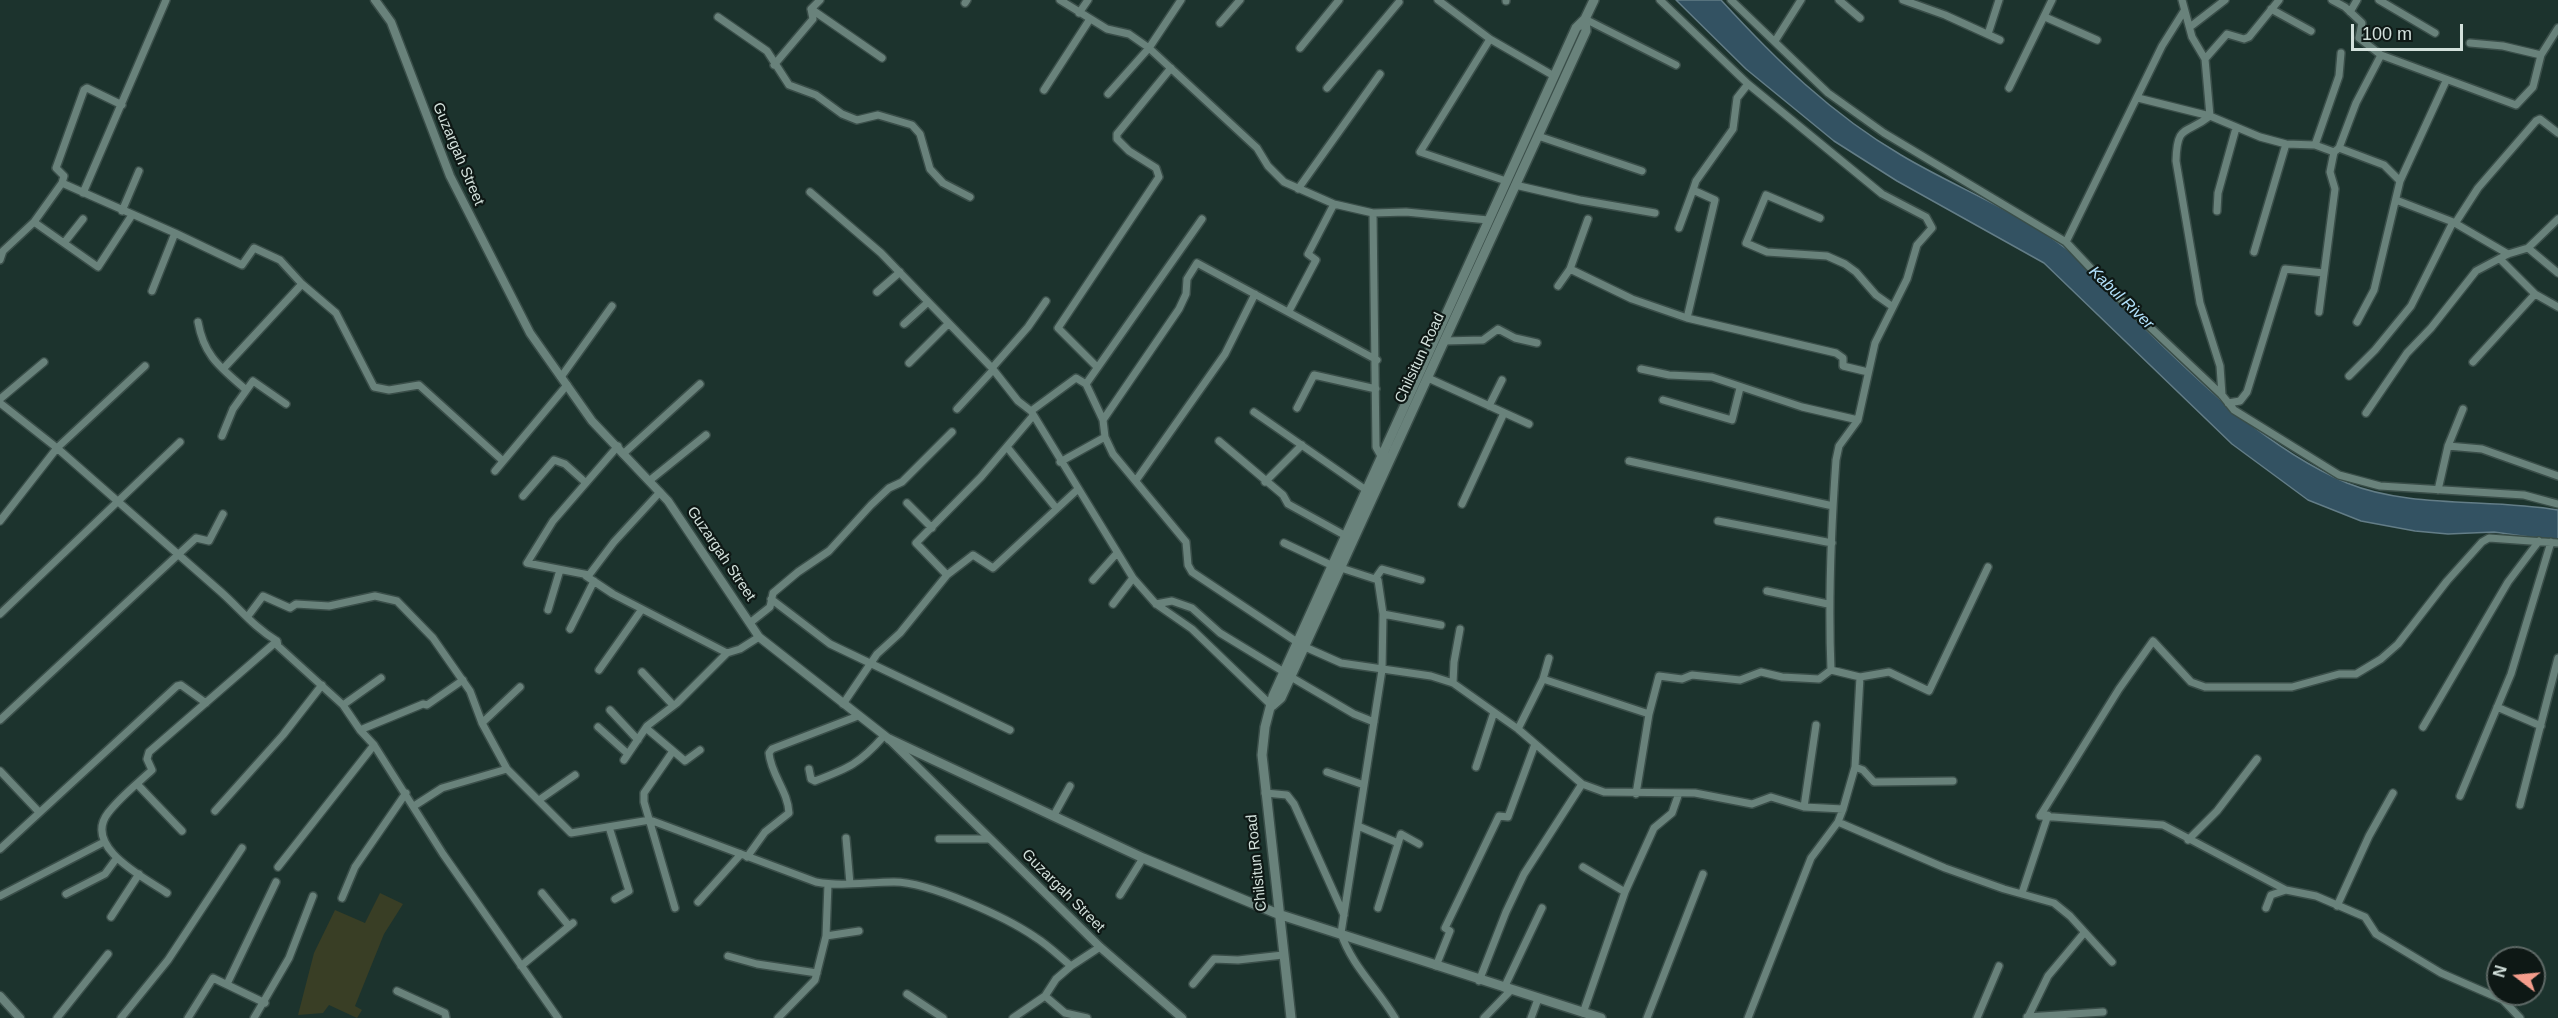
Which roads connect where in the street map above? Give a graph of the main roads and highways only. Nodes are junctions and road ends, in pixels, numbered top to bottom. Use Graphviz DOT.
graph roads {
  1 [pos="1594,0"];
  2 [pos="1585,19"];
  3 [pos="1511,183"];
  4 [pos="1337,567"];
  5 [pos="886,737"];
  6 [pos="1278,914"];
  7 [pos="1291,1018"];
  8 [pos="1601,1018"];
  1 -- 2 [label="main road, Chilsitun Road"];
  2 -- 3 [label="main road, Chilsitun Road"];
  2 -- 3 [label="main road, Chilsitun Road"];
  3 -- 4 [label="main road, Chilsitun Road"];
  3 -- 4 [label="main road, Chilsitun Road"];
  4 -- 6 [label="main road, Chilsitun Road"];
  5 -- 6 [label="main road"];
  6 -- 7 [label="main road, Chilsitun Road"];
  6 -- 8 [label="main road"];
}
